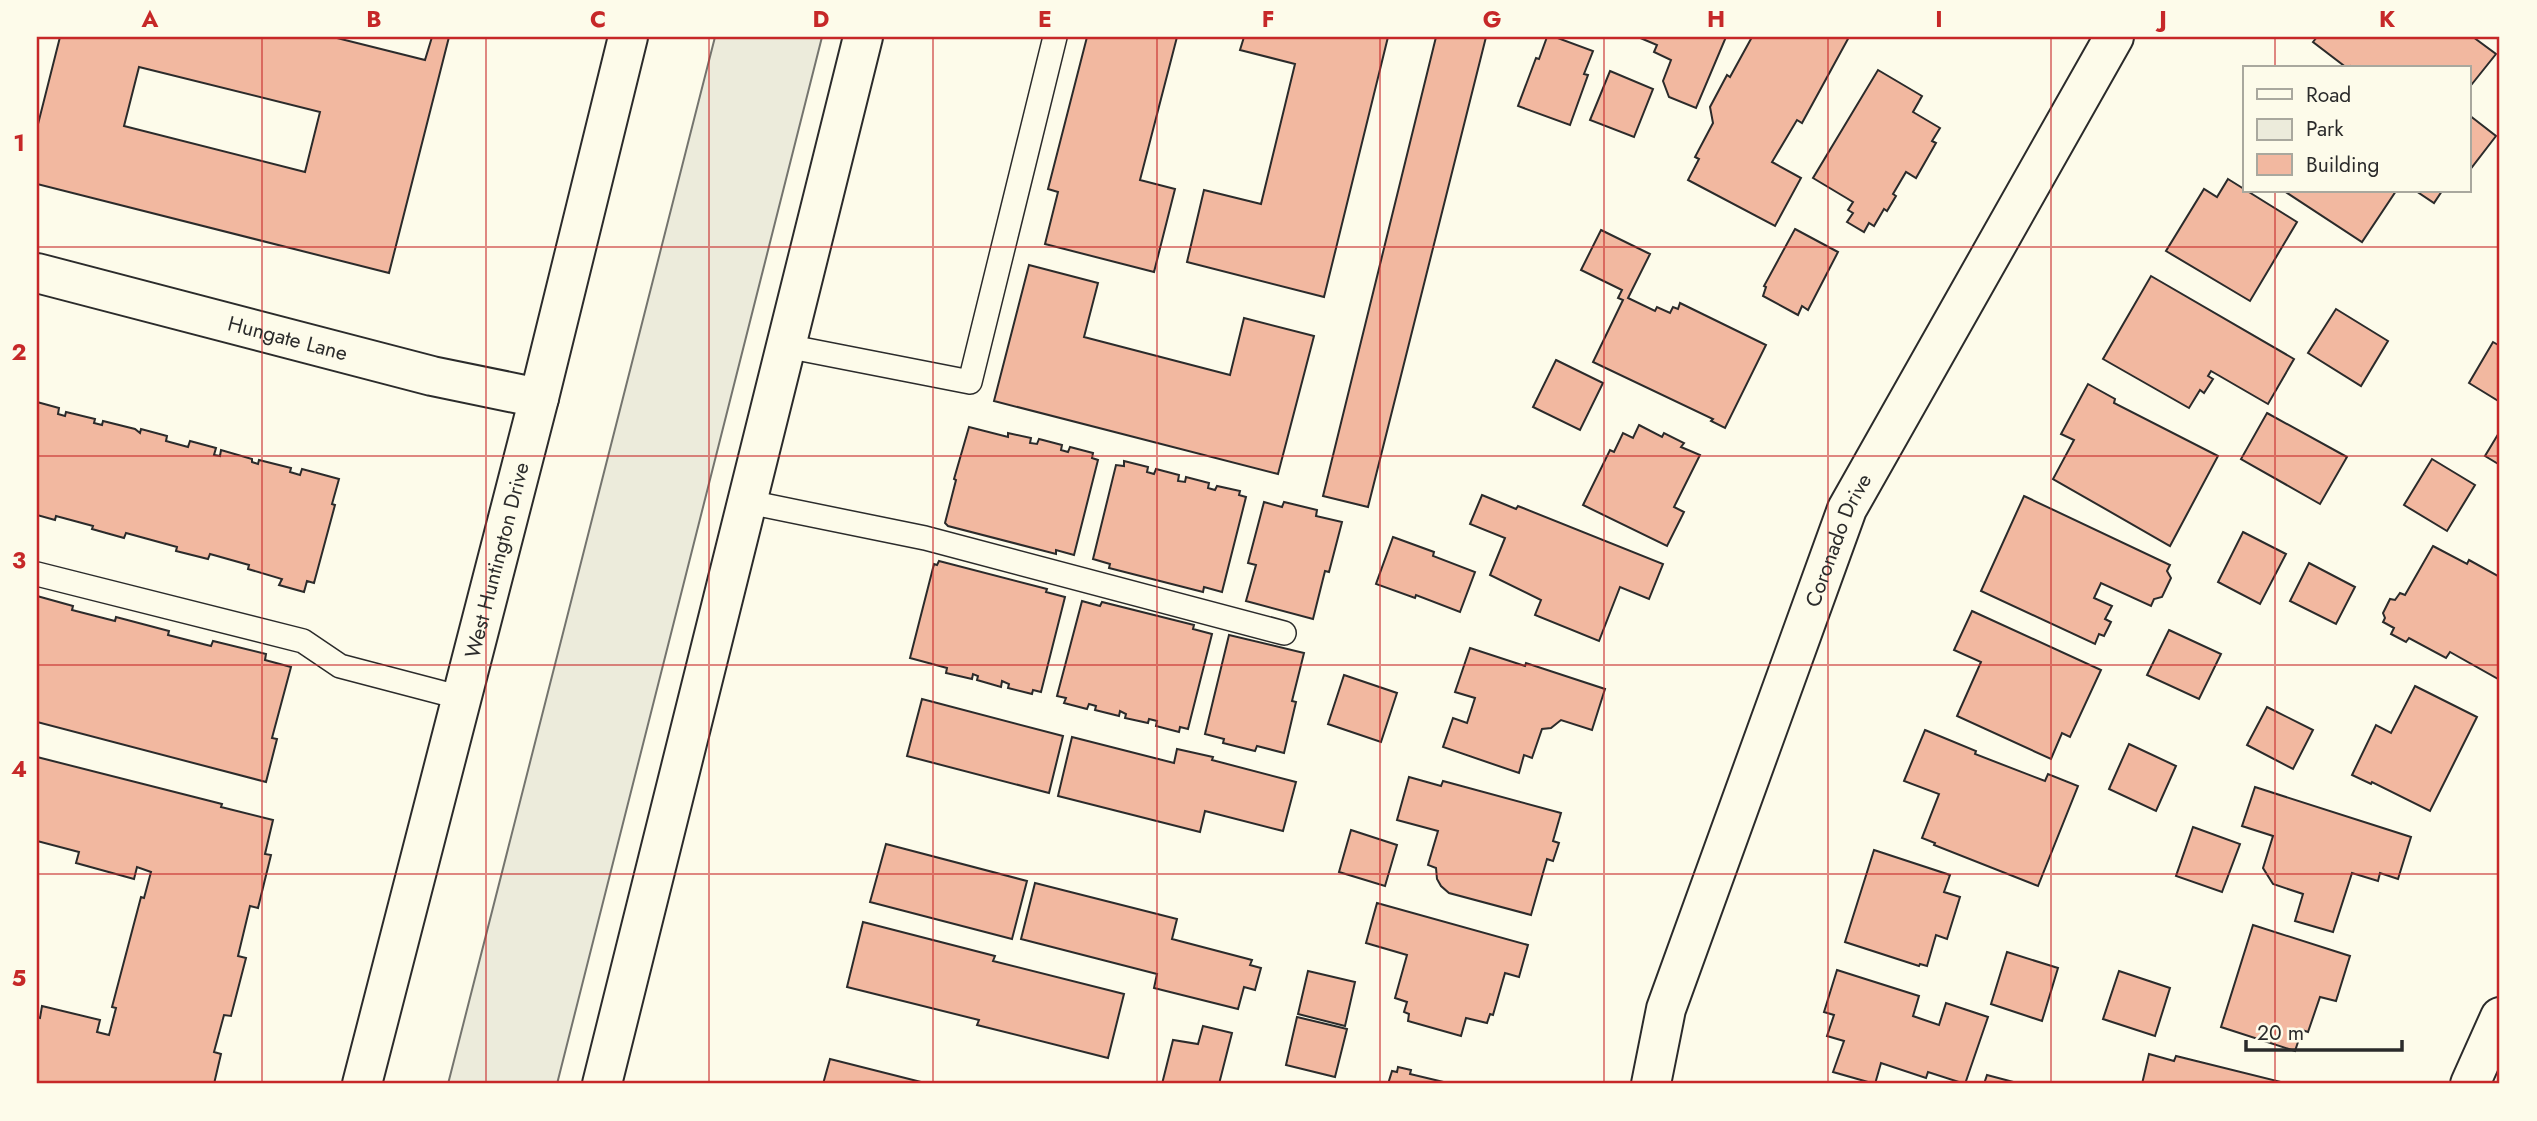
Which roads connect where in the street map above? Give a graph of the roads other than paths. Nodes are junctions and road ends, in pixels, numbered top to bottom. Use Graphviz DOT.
graph roads {
  1 [pos="628,37"];
  2 [pos="863,37"];
  3 [pos="1055,37"];
  4 [pos="2112,38"];
  5 [pos="37,273"];
  6 [pos="786,346"];
  7 [pos="539,398"];
  8 [pos="748,502"];
  9 [pos="37,574"];
  10 [pos="1284,633"];
  11 [pos="462,698"];
  12 [pos="2500,1017"];
  13 [pos="362,1084"];
  14 [pos="602,1084"];
  15 [pos="1651,1084"];
  16 [pos="2470,1084"];
  1 -- 7 [label="main road, West Huntington Drive"];
  2 -- 6 [label="main road"];
  3 -- 6 [label="lane"];
  4 -- 15 [label="main road, Coronado Drive"];
  5 -- 7 [label="main road, Hungate Lane"];
  6 -- 8 [label="main road"];
  7 -- 11 [label="main road, West Huntington Drive"];
  8 -- 10 [label="lane"];
  8 -- 14 [label="main road"];
  9 -- 11 [label="lane"];
  11 -- 13 [label="main road, West Huntington Drive"];
  12 -- 16 [label="main road"];
}
